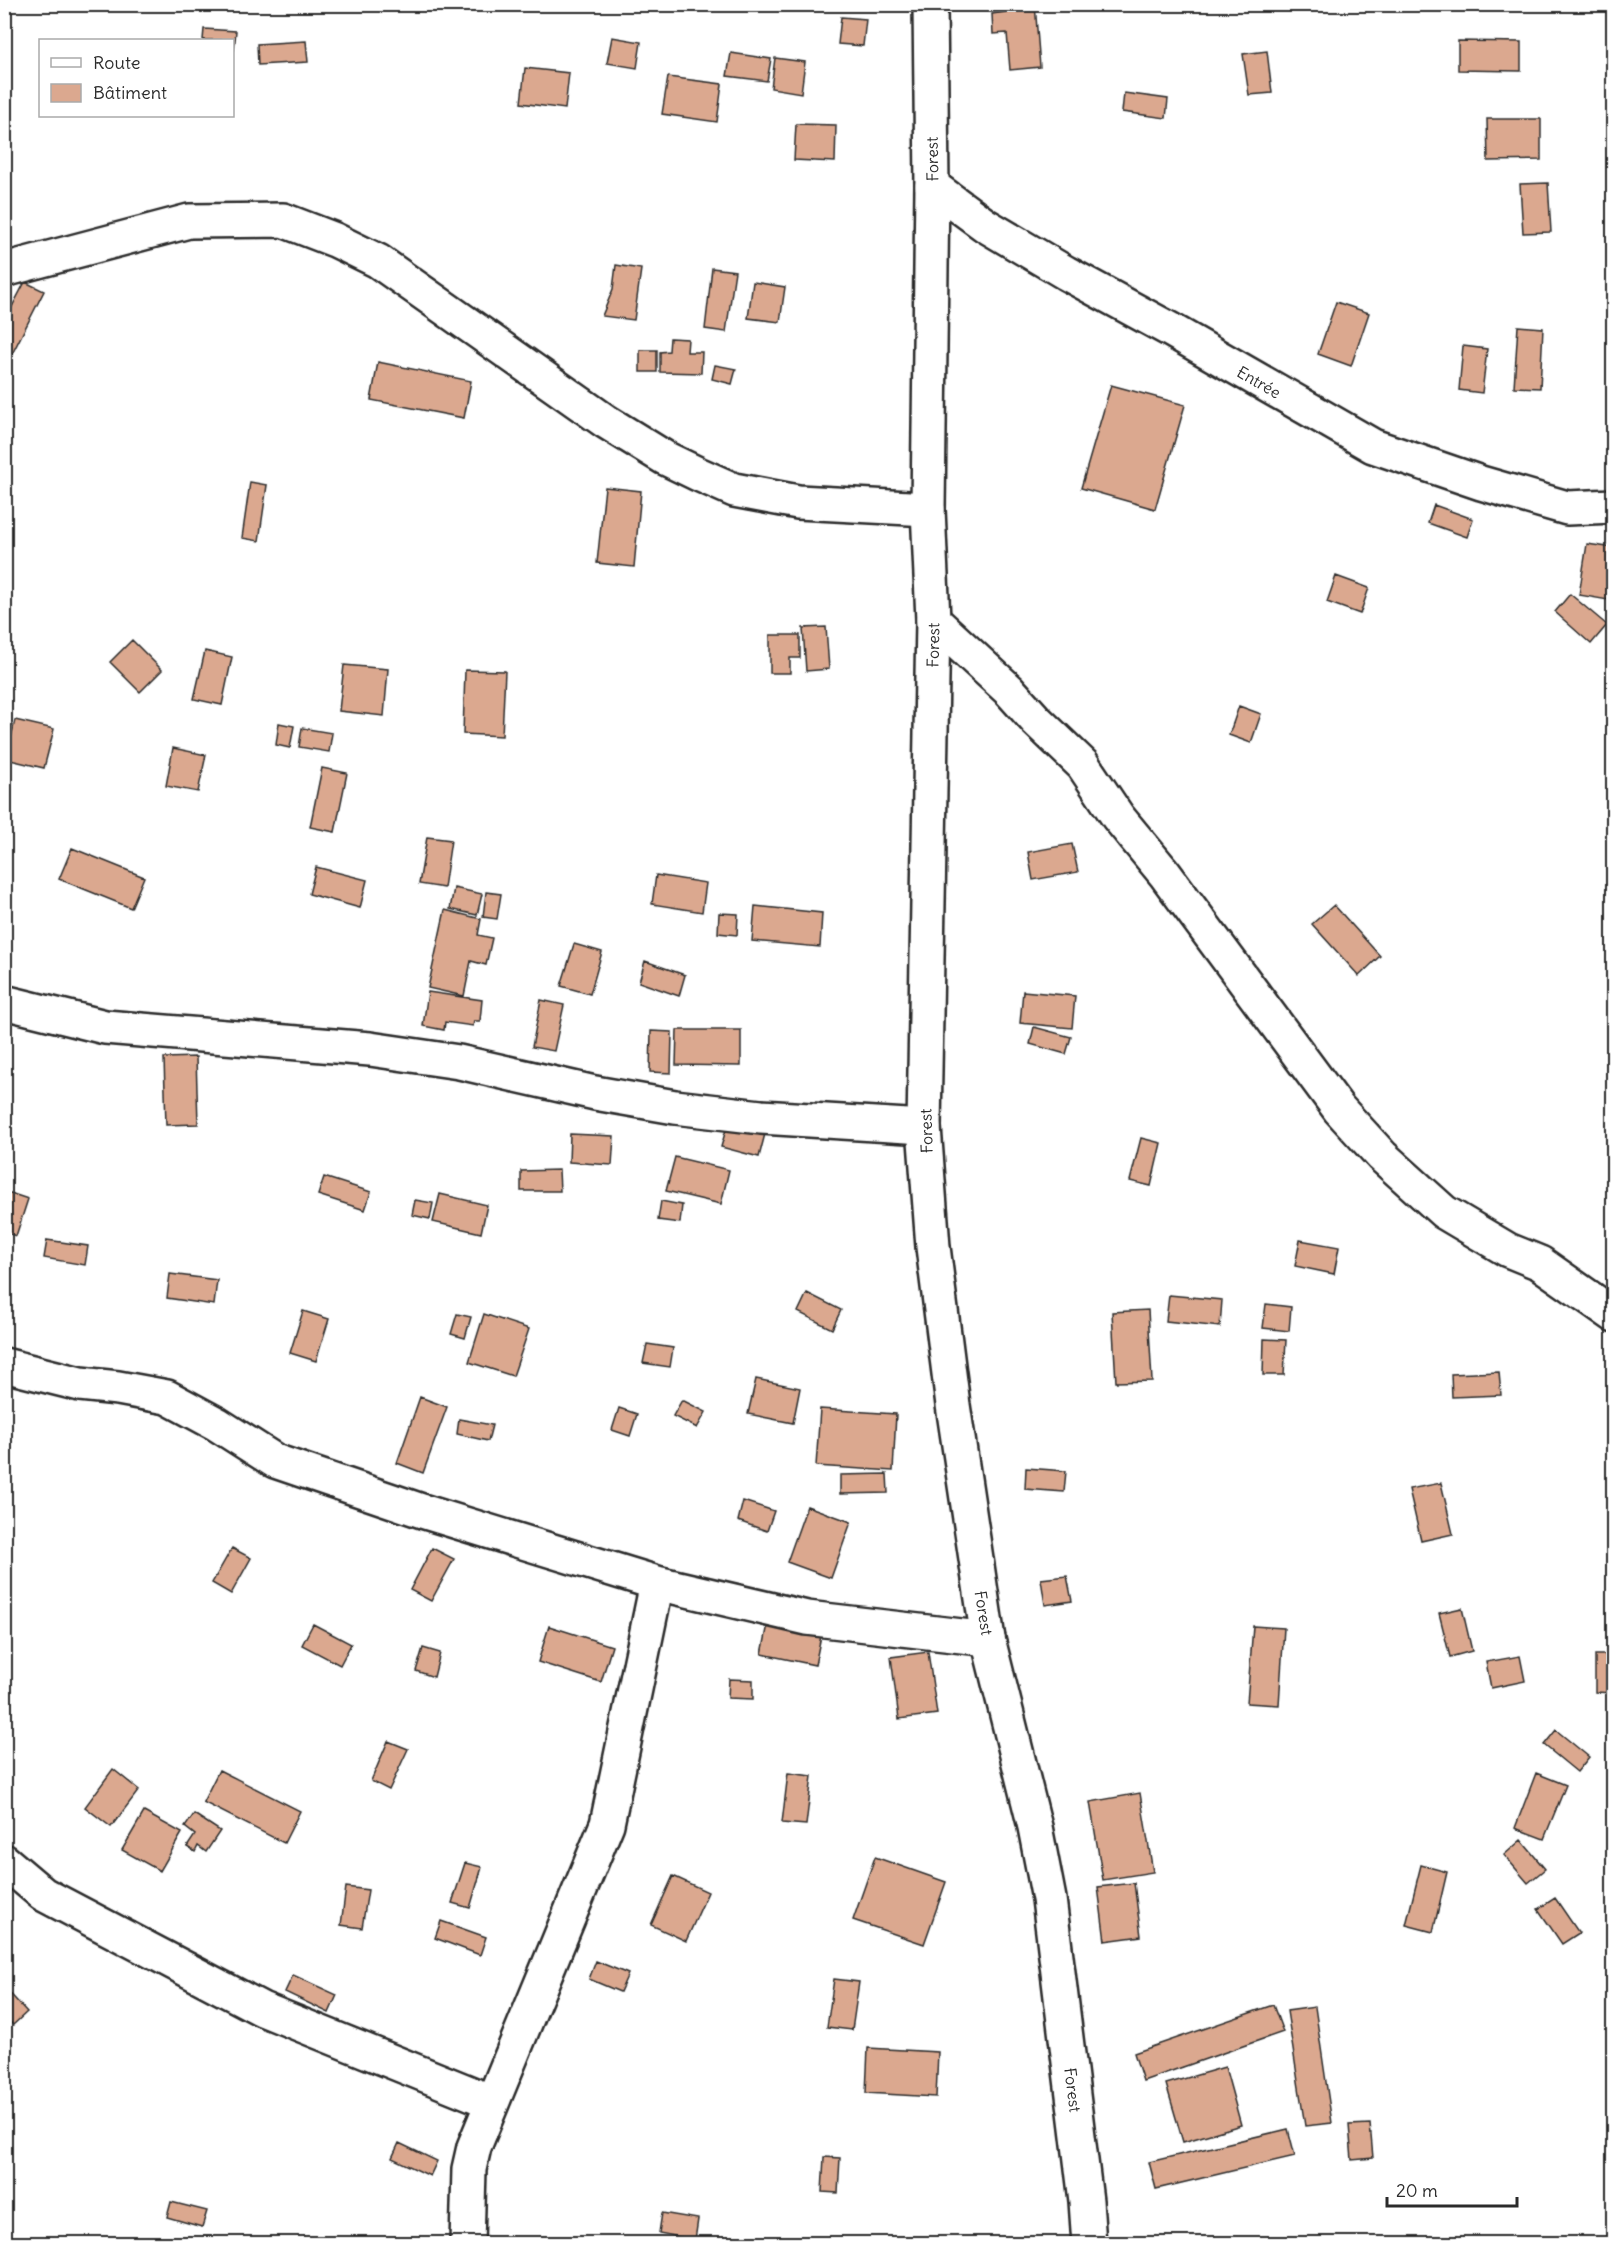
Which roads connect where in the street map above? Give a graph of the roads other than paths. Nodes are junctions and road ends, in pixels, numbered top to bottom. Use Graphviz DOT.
graph roads {
  1 [pos="930,4"];
  2 [pos="932,186"];
  3 [pos="4,270"];
  4 [pos="1614,506"];
  5 [pos="928,509"];
  6 [pos="933,620"];
  7 [pos="4,1002"];
  8 [pos="924,1127"];
  9 [pos="1614,1316"];
  10 [pos="4,1365"];
  11 [pos="657,1583"];
  12 [pos="988,1639"];
  13 [pos="4,1861"];
  14 [pos="492,2102"];
  15 [pos="467,2244"];
  16 [pos="1089,2244"];
  1 -- 2 [label="street, Forest"];
  2 -- 4 [label="street, Entrée"];
  2 -- 5 [label="street, Forest"];
  3 -- 5 [label="street"];
  5 -- 6 [label="street, Forest"];
  6 -- 8 [label="street, Forest"];
  6 -- 9 [label="street"];
  7 -- 8 [label="street"];
  8 -- 12 [label="street, Forest"];
  10 -- 11 [label="street"];
  11 -- 12 [label="street"];
  11 -- 14 [label="street"];
  12 -- 16 [label="street, Forest"];
  13 -- 14 [label="street"];
  14 -- 15 [label="street"];
}
